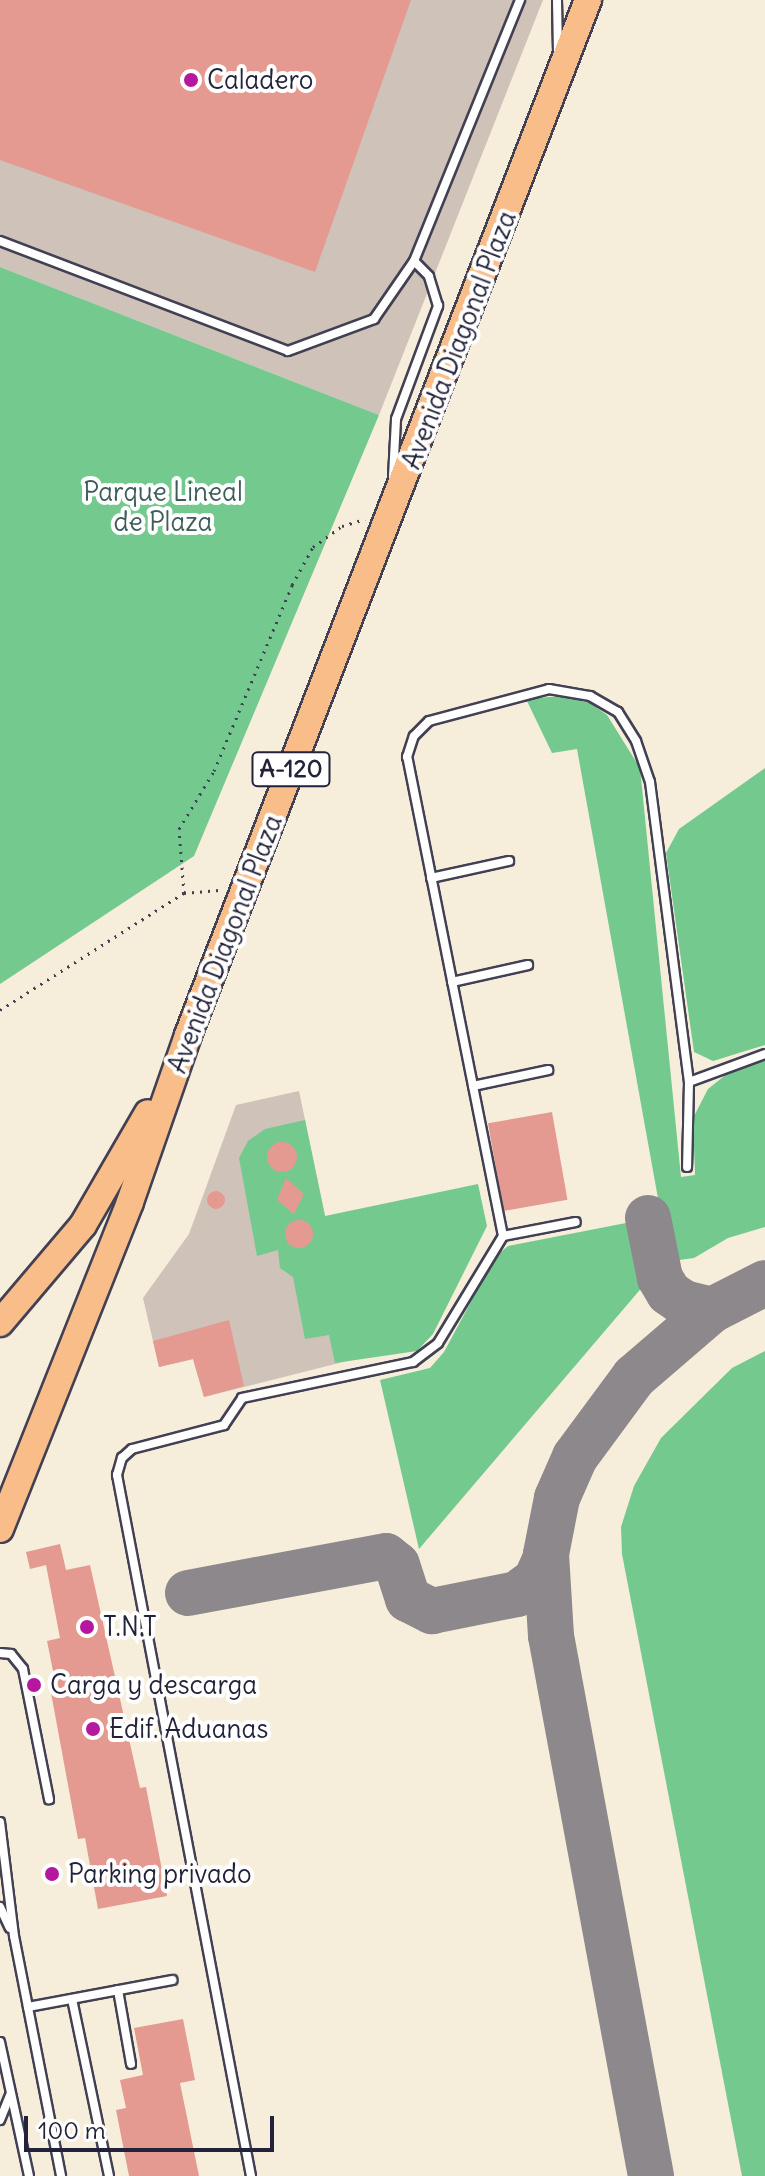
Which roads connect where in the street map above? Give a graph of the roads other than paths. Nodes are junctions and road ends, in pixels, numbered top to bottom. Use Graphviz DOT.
graph roads {
  1 [pos="520,0"];
  2 [pos="557,0"];
  3 [pos="588,0"];
  4 [pos="561,71"];
  5 [pos="0,241"];
  6 [pos="414,261"];
  7 [pos="392,514"];
  8 [pos="509,861"];
  9 [pos="431,878"];
  10 [pos="528,965"];
  11 [pos="452,982"];
  12 [pos="188,1035"];
  13 [pos="765,1054"];
  14 [pos="548,1070"];
  15 [pos="689,1082"];
  16 [pos="473,1086"];
  17 [pos="687,1167"];
  18 [pos="576,1222"];
  19 [pos="503,1236"];
  20 [pos="0,1323"];
  21 [pos="0,1529"];
  22 [pos="0,1653"];
  23 [pos="49,1799"];
  24 [pos="0,1822"];
  25 [pos="0,1907"];
  26 [pos="14,1936"];
  27 [pos="172,1980"];
  28 [pos="118,1990"];
  29 [pos="72,1999"];
  30 [pos="28,2007"];
  31 [pos="0,2042"];
  32 [pos="131,2064"];
  33 [pos="10,2095"];
  34 [pos="0,2120"];
  35 [pos="29,2176"];
  36 [pos="61,2176"];
  37 [pos="109,2176"];
  38 [pos="251,2176"];
  1 -- 6 [label="lane"];
  2 -- 4 [label="lane"];
  3 -- 4 [label="main road, Avenida Diagonal Plaza / A-120"];
  4 -- 7 [label="main road, Avenida Diagonal Plaza / A-120"];
  5 -- 6 [label="lane"];
  6 -- 7 [label="lane"];
  7 -- 12 [label="main road, Avenida Diagonal Plaza / A-120"];
  8 -- 9 [label="lane"];
  9 -- 11 [label="lane"];
  9 -- 15 [label="lane"];
  10 -- 11 [label="lane"];
  11 -- 16 [label="lane"];
  12 -- 20 [label="main road, A-120"];
  12 -- 21 [label="main road, Avenida Diagonal Plaza / A-120"];
  13 -- 15 [label="lane"];
  14 -- 16 [label="lane"];
  15 -- 17 [label="lane"];
  16 -- 19 [label="lane"];
  18 -- 19 [label="lane"];
  19 -- 38 [label="lane"];
  22 -- 23 [label="lane"];
  24 -- 26 [label="lane"];
  25 -- 26 [label="lane"];
  26 -- 30 [label="lane"];
  27 -- 28 [label="lane"];
  28 -- 29 [label="lane"];
  28 -- 32 [label="lane"];
  29 -- 30 [label="lane"];
  29 -- 37 [label="lane"];
  30 -- 36 [label="lane"];
  31 -- 33 [label="lane"];
  33 -- 34 [label="lane"];
  33 -- 35 [label="lane"];
}
